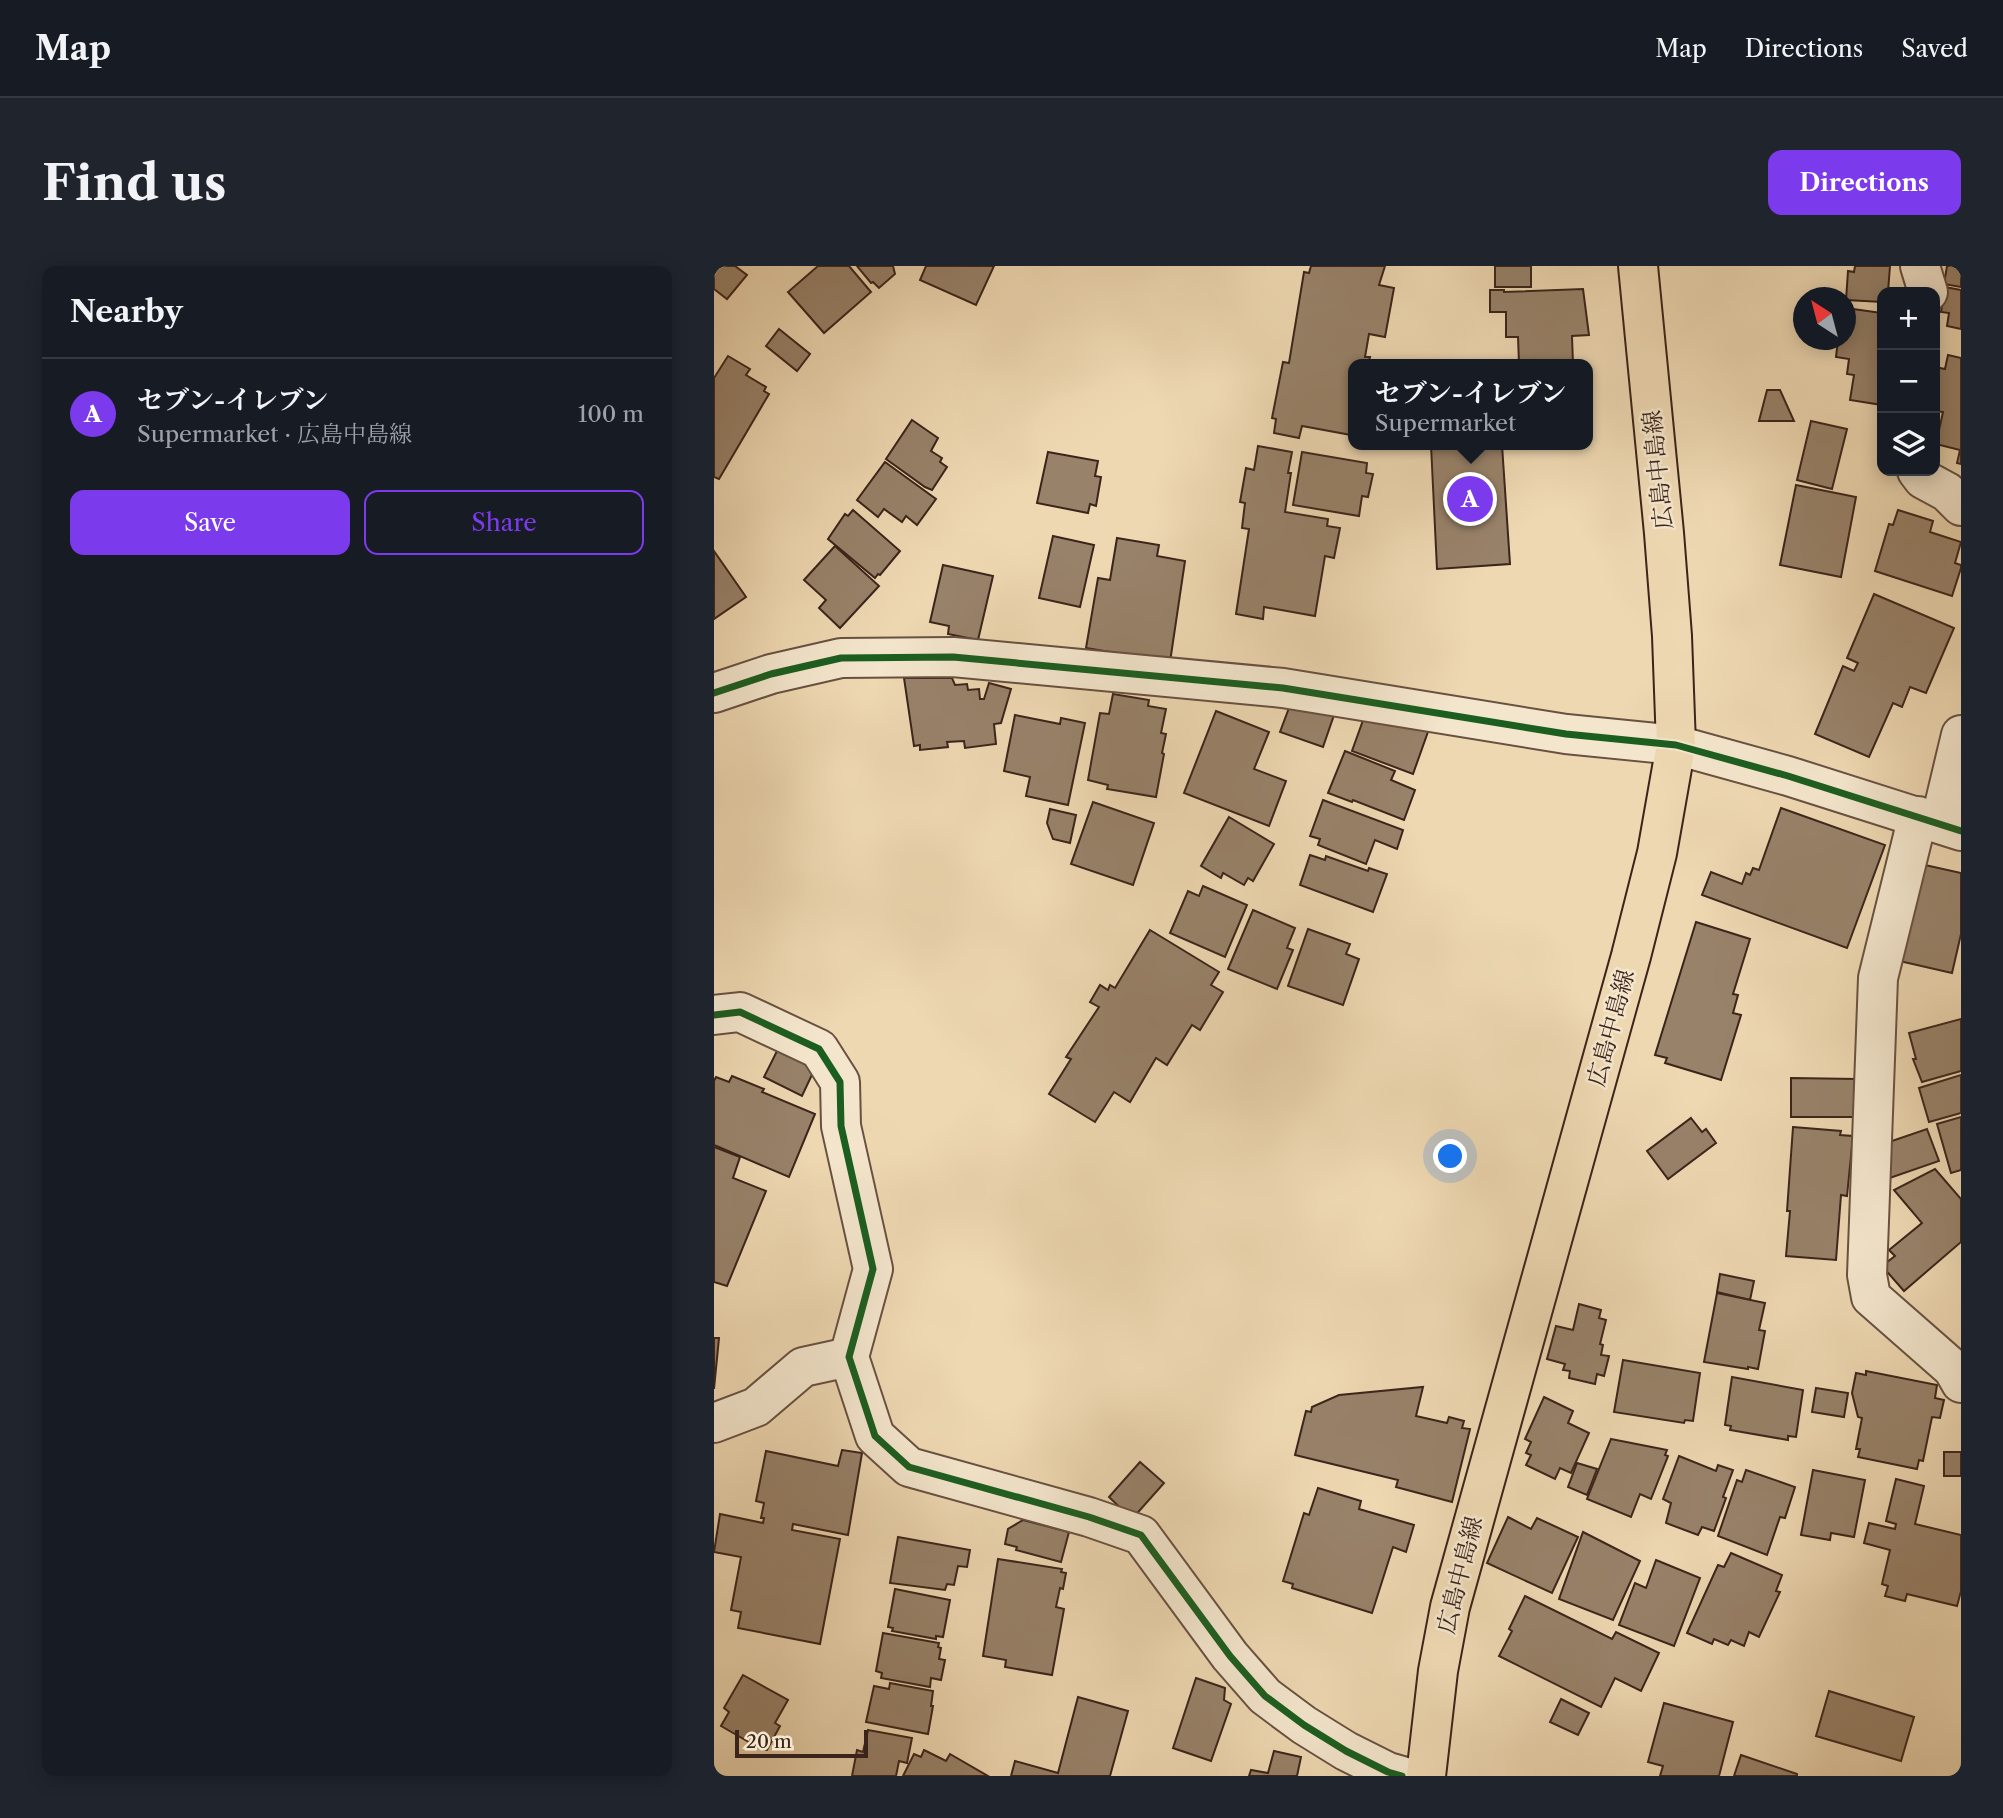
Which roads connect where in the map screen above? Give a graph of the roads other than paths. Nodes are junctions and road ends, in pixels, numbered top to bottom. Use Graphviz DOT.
graph roads {
  1 [pos="1638,266"];
  2 [pos="1920,266"];
  3 [pos="1926,287"];
  4 [pos="1921,476"];
  5 [pos="1961,506"];
  6 [pos="714,694"];
  7 [pos="1961,735"];
  8 [pos="1676,745"];
  9 [pos="1940,823"];
  10 [pos="714,1014"];
  11 [pos="849,1357"];
  12 [pos="1961,1383"];
  13 [pos="714,1423"];
  14 [pos="1402,1776"];
  15 [pos="1426,1776"];
  1 -- 8 [label="main road, 広島中島線"];
  2 -- 3 [label="street"];
  4 -- 5 [label="street"];
  6 -- 8 [label="street"];
  7 -- 9 [label="street"];
  8 -- 9 [label="street"];
  8 -- 15 [label="main road, 広島中島線"];
  9 -- 12 [label="street"];
  10 -- 11 [label="street"];
  11 -- 13 [label="street"];
  11 -- 14 [label="street"];
}
